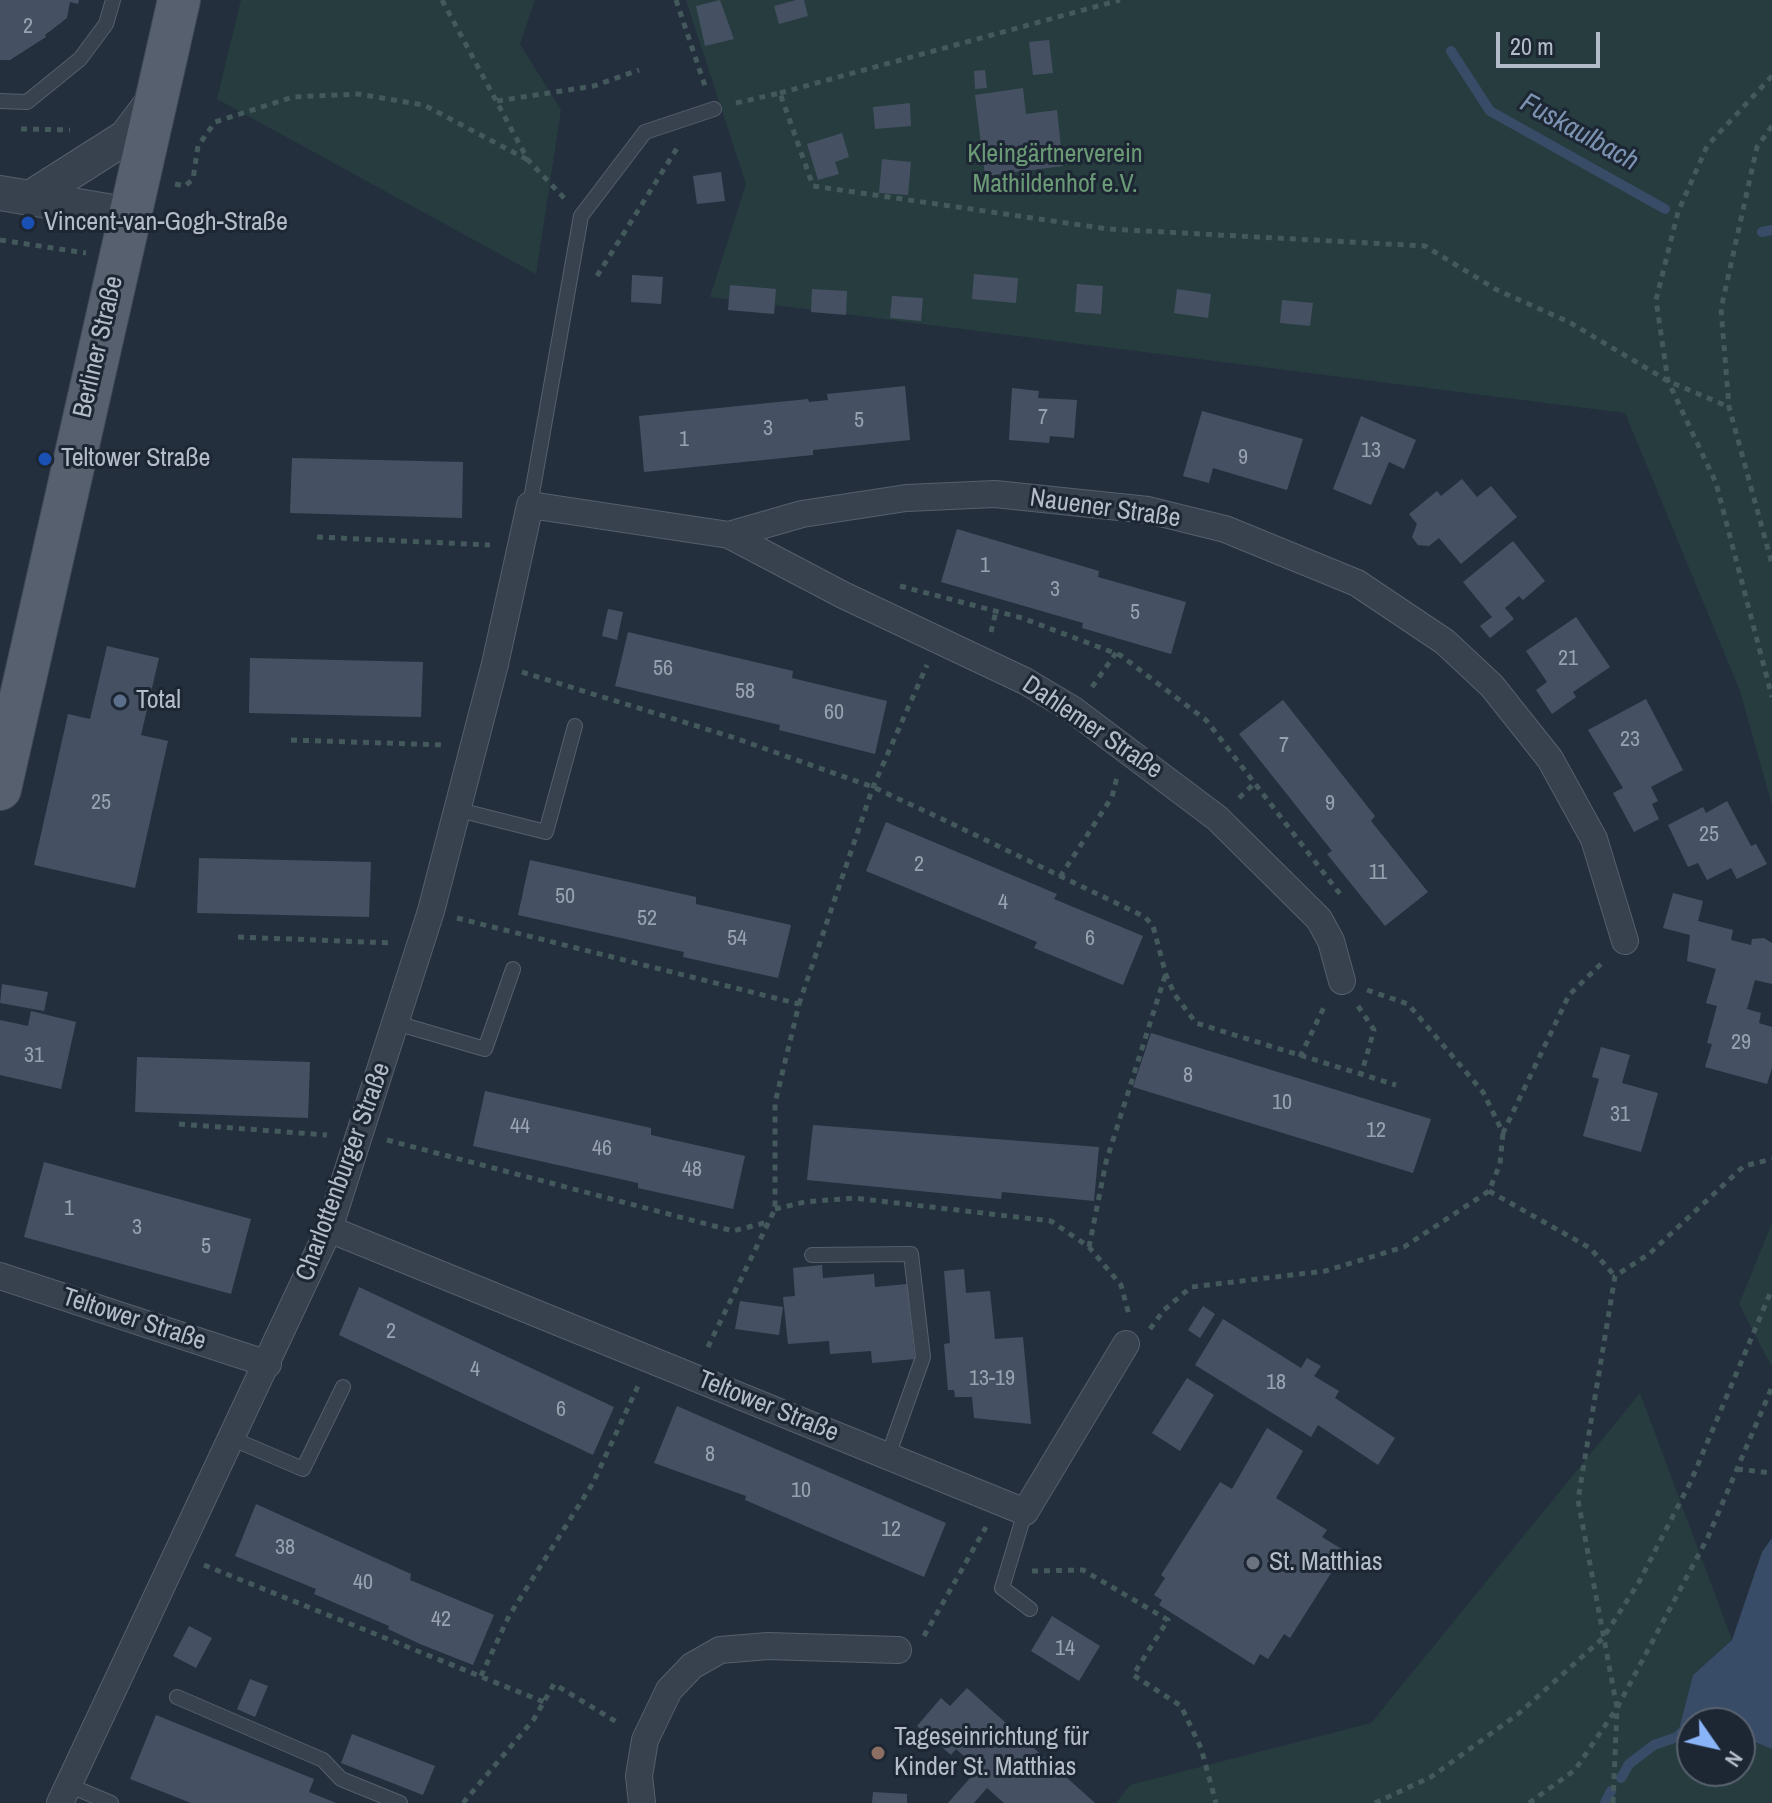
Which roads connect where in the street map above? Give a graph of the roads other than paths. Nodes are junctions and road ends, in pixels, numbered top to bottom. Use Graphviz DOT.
graph roads {
  1 [pos="113,0"];
  2 [pos="179,0"];
  3 [pos="158,93"];
  4 [pos="0,101"];
  5 [pos="714,109"];
  6 [pos="15,195"];
  7 [pos="135,196"];
  8 [pos="530,505"];
  9 [pos="729,535"];
  10 [pos="575,726"];
  11 [pos="0,789"];
  12 [pos="459,810"];
  13 [pos="1625,941"];
  14 [pos="513,969"];
  15 [pos="1342,981"];
  16 [pos="396,1023"];
  17 [pos="329,1229"];
  18 [pos="812,1255"];
  19 [pos="0,1276"];
  20 [pos="1126,1344"];
  21 [pos="268,1364"];
  22 [pos="343,1387"];
  23 [pos="233,1439"];
  24 [pos="888,1456"];
  25 [pos="1013,1507"];
  26 [pos="1030,1609"];
  27 [pos="898,1650"];
  28 [pos="177,1697"];
  29 [pos="64,1794"];
  30 [pos="111,1803"];
  31 [pos="400,1803"];
  32 [pos="642,1803"];
  1 -- 4 [label="lane"];
  2 -- 3 [label="main road, Berliner Straße"];
  3 -- 6 [label="street"];
  3 -- 7 [label="main road, Berliner Straße"];
  5 -- 8 [label="lane"];
  6 -- 7 [label="street"];
  7 -- 11 [label="main road, Berliner Straße"];
  8 -- 9 [label="street, Nauener Straße"];
  8 -- 12 [label="street, Charlottenburger Straße"];
  9 -- 13 [label="street, Nauener Straße"];
  9 -- 15 [label="street, Dahlemer Straße"];
  10 -- 12 [label="lane"];
  12 -- 16 [label="street, Charlottenburger Straße"];
  14 -- 16 [label="lane"];
  16 -- 17 [label="street, Charlottenburger Straße"];
  17 -- 21 [label="street, Charlottenburger Straße"];
  17 -- 24 [label="street, Teltower Straße"];
  18 -- 24 [label="lane"];
  19 -- 21 [label="street, Teltower Straße"];
  20 -- 25 [label="street"];
  21 -- 23 [label="street, Charlottenburger Straße"];
  22 -- 23 [label="lane"];
  23 -- 29 [label="street, Charlottenburger Straße"];
  24 -- 25 [label="street, Teltower Straße"];
  25 -- 26 [label="lane"];
  27 -- 32 [label="street"];
  28 -- 31 [label="lane"];
  29 -- 30 [label="lane"];
}
